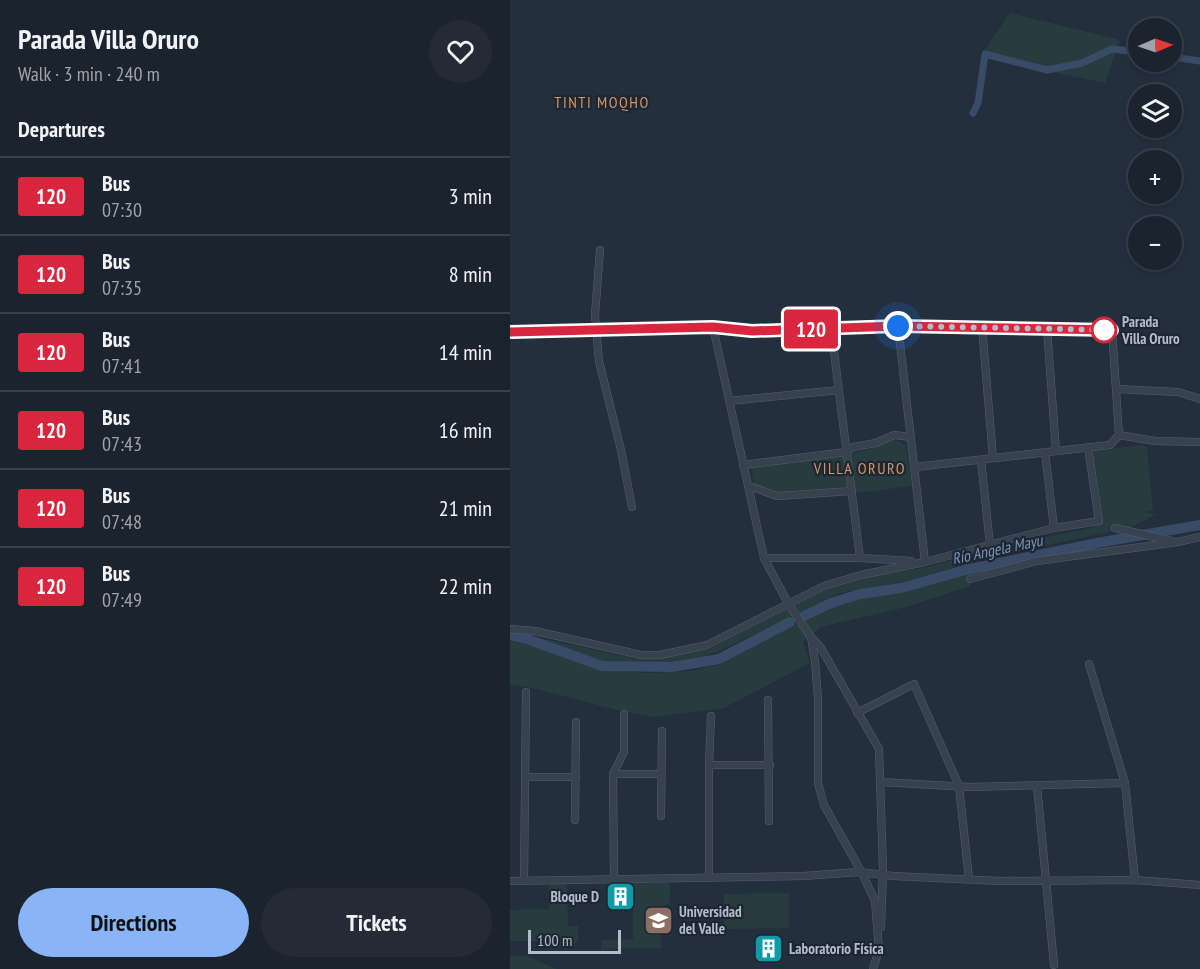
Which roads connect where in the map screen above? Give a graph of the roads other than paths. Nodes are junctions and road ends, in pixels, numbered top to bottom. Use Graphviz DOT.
graph roads {
  1 [pos="600,250"];
  2 [pos="898,326"];
  3 [pos="713,327"];
  4 [pos="982,327"];
  5 [pos="831,328"];
  6 [pos="1047,328"];
  7 [pos="596,329"];
  8 [pos="510,332"];
  9 [pos="1117,389"];
  10 [pos="838,390"];
  11 [pos="1200,399"];
  12 [pos="729,401"];
  13 [pos="1119,435"];
  14 [pos="911,437"];
  15 [pos="1200,442"];
  16 [pos="1088,447"];
  17 [pos="1056,451"];
  18 [pos="846,452"];
  19 [pos="1045,452"];
  20 [pos="993,458"];
  21 [pos="981,459"];
  22 [pos="743,465"];
  23 [pos="915,467"];
  24 [pos="749,486"];
  25 [pos="852,490"];
  26 [pos="632,507"];
  27 [pos="1054,528"];
  28 [pos="1116,528"];
  29 [pos="1200,537"];
  30 [pos="1178,542"];
  31 [pos="990,545"];
  32 [pos="764,558"];
  33 [pos="860,558"];
  34 [pos="925,562"];
  35 [pos="970,579"];
  36 [pos="789,605"];
  37 [pos="510,629"];
  38 [pos="811,637"];
  39 [pos="1089,664"];
  40 [pos="526,692"];
  41 [pos="768,700"];
  42 [pos="857,713"];
  43 [pos="624,714"];
  44 [pos="711,716"];
  45 [pos="576,722"];
  46 [pos="662,730"];
  47 [pos="709,765"];
  48 [pos="770,765"];
  49 [pos="613,774"];
  50 [pos="662,774"];
  51 [pos="525,777"];
  52 [pos="576,777"];
  53 [pos="880,782"];
  54 [pos="1125,783"];
  55 [pos="959,786"];
  56 [pos="1036,786"];
  57 [pos="661,816"];
  58 [pos="575,820"];
  59 [pos="769,822"];
  60 [pos="862,873"];
  61 [pos="883,875"];
  62 [pos="709,878"];
  63 [pos="969,879"];
  64 [pos="614,880"];
  65 [pos="1135,880"];
  66 [pos="510,881"];
  67 [pos="524,881"];
  68 [pos="1045,881"];
  69 [pos="1200,885"];
  70 [pos="879,934"];
  71 [pos="1054,965"];
  72 [pos="873,969"];
  1 -- 7 [label="street"];
  2 -- 4 [label="street"];
  2 -- 5 [label="street"];
  2 -- 14 [label="street"];
  3 -- 5 [label="street"];
  3 -- 7 [label="street"];
  3 -- 12 [label="street"];
  4 -- 6 [label="street"];
  4 -- 20 [label="street"];
  5 -- 10 [label="street"];
  6 -- 9 [label="street"];
  6 -- 17 [label="street"];
  7 -- 8 [label="street"];
  7 -- 26 [label="street"];
  9 -- 11 [label="street"];
  9 -- 13 [label="street"];
  10 -- 12 [label="street"];
  10 -- 18 [label="street"];
  12 -- 22 [label="street"];
  13 -- 15 [label="street"];
  13 -- 16 [label="street"];
  14 -- 18 [label="street"];
  14 -- 23 [label="street"];
  16 -- 17 [label="street"];
  16 -- 27 [label="street"];
  17 -- 19 [label="street"];
  18 -- 22 [label="street"];
  18 -- 25 [label="street"];
  19 -- 20 [label="street"];
  19 -- 27 [label="street"];
  20 -- 21 [label="street"];
  21 -- 23 [label="street"];
  21 -- 31 [label="street"];
  22 -- 24 [label="street"];
  23 -- 34 [label="street"];
  24 -- 25 [label="street"];
  24 -- 32 [label="street"];
  25 -- 33 [label="street"];
  27 -- 31 [label="street"];
  28 -- 30 [label="street"];
  29 -- 30 [label="street"];
  30 -- 35 [label="street"];
  31 -- 34 [label="street"];
  32 -- 33 [label="street"];
  32 -- 36 [label="street"];
  33 -- 34 [label="street"];
  34 -- 36 [label="street"];
  36 -- 37 [label="street"];
  36 -- 38 [label="street"];
  38 -- 42 [label="street"];
  38 -- 60 [label="street"];
  39 -- 54 [label="street"];
  40 -- 51 [label="street"];
  41 -- 48 [label="street"];
  42 -- 53 [label="street"];
  42 -- 55 [label="street"];
  43 -- 49 [label="street"];
  44 -- 47 [label="street"];
  45 -- 52 [label="street"];
  46 -- 50 [label="street"];
  47 -- 48 [label="street"];
  47 -- 62 [label="street"];
  48 -- 59 [label="street"];
  49 -- 50 [label="street"];
  49 -- 64 [label="street"];
  50 -- 57 [label="street"];
  51 -- 52 [label="street"];
  51 -- 67 [label="street"];
  52 -- 58 [label="street"];
  53 -- 55 [label="street"];
  53 -- 61 [label="street"];
  54 -- 56 [label="street"];
  54 -- 65 [label="street"];
  55 -- 56 [label="street"];
  55 -- 63 [label="street"];
  56 -- 68 [label="street"];
  60 -- 61 [label="street"];
  60 -- 62 [label="street"];
  60 -- 70 [label="street"];
  61 -- 63 [label="street"];
  61 -- 70 [label="street"];
  62 -- 64 [label="street"];
  63 -- 68 [label="street"];
  64 -- 67 [label="street"];
  65 -- 68 [label="street"];
  65 -- 69 [label="street"];
  66 -- 67 [label="street"];
  68 -- 71 [label="street"];
  70 -- 72 [label="street"];
}
